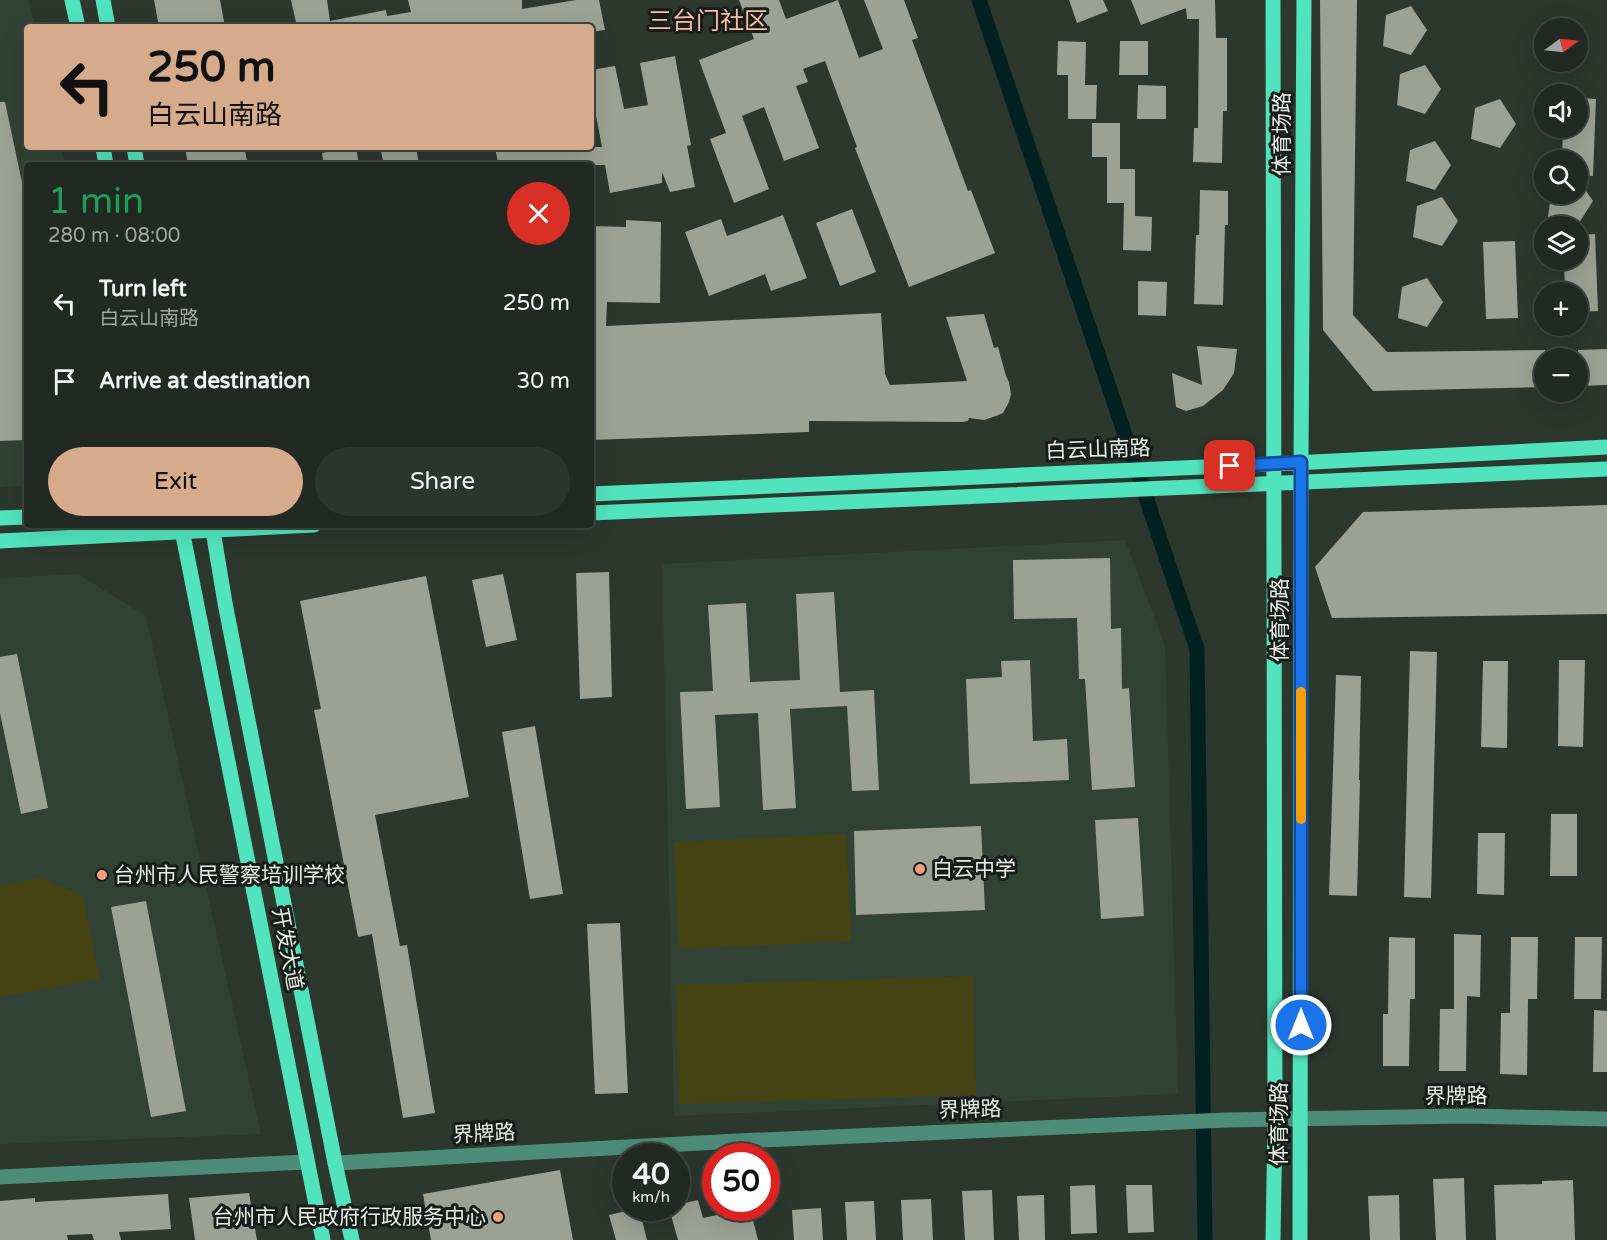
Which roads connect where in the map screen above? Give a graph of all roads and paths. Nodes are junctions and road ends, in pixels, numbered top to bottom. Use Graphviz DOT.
graph roads {
  1 [pos="72,0"];
  2 [pos="103,0"];
  3 [pos="1273,0"];
  4 [pos="1304,0"];
  5 [pos="77,24"];
  6 [pos="107,24"];
  7 [pos="1607,447"];
  8 [pos="1301,462"];
  9 [pos="1274,464"];
  10 [pos="1607,470"];
  11 [pos="1302,483"];
  12 [pos="1274,484"];
  13 [pos="594,494"];
  14 [pos="594,513"];
  15 [pos="24,517"];
  16 [pos="0,518"];
  17 [pos="182,528"];
  18 [pos="212,528"];
  19 [pos="0,541"];
  20 [pos="1275,1119"];
  21 [pos="1300,1119"];
  22 [pos="1607,1119"];
  23 [pos="307,1162"];
  24 [pos="335,1163"];
  25 [pos="0,1177"];
  26 [pos="323,1240"];
  27 [pos="352,1240"];
  28 [pos="1273,1240"];
  29 [pos="1300,1240"];
  1 -- 5 [label="main road"];
  2 -- 6 [label="main road"];
  3 -- 9 [label="main road, 体育场路"];
  4 -- 8 [label="main road, 体育场路"];
  7 -- 8 [label="main road, 白云山南路"];
  8 -- 9 [label="main road, 白云山南路"];
  8 -- 11 [label="main road, 体育场路"];
  9 -- 12 [label="main road, 体育场路"];
  9 -- 13 [label="main road, 白云山南路"];
  10 -- 11 [label="main road, 白云山南路"];
  11 -- 12 [label="main road, 白云山南路"];
  11 -- 21 [label="main road, 体育场路"];
  12 -- 14 [label="main road, 白云山南路"];
  12 -- 20 [label="main road, 体育场路"];
  15 -- 16 [label="main road"];
  17 -- 19 [label="main road"];
  17 -- 23 [label="main road, 开发大道"];
  18 -- 24 [label="main road, 开发大道"];
  20 -- 21 [label="street, 界牌路"];
  20 -- 24 [label="street, 界牌路"];
  20 -- 28 [label="main road, 体育场路"];
  21 -- 22 [label="street, 界牌路"];
  21 -- 29 [label="main road, 体育场路"];
  23 -- 25 [label="street"];
  23 -- 26 [label="main road, 开发大道"];
  24 -- 27 [label="main road, 开发大道"];
}
